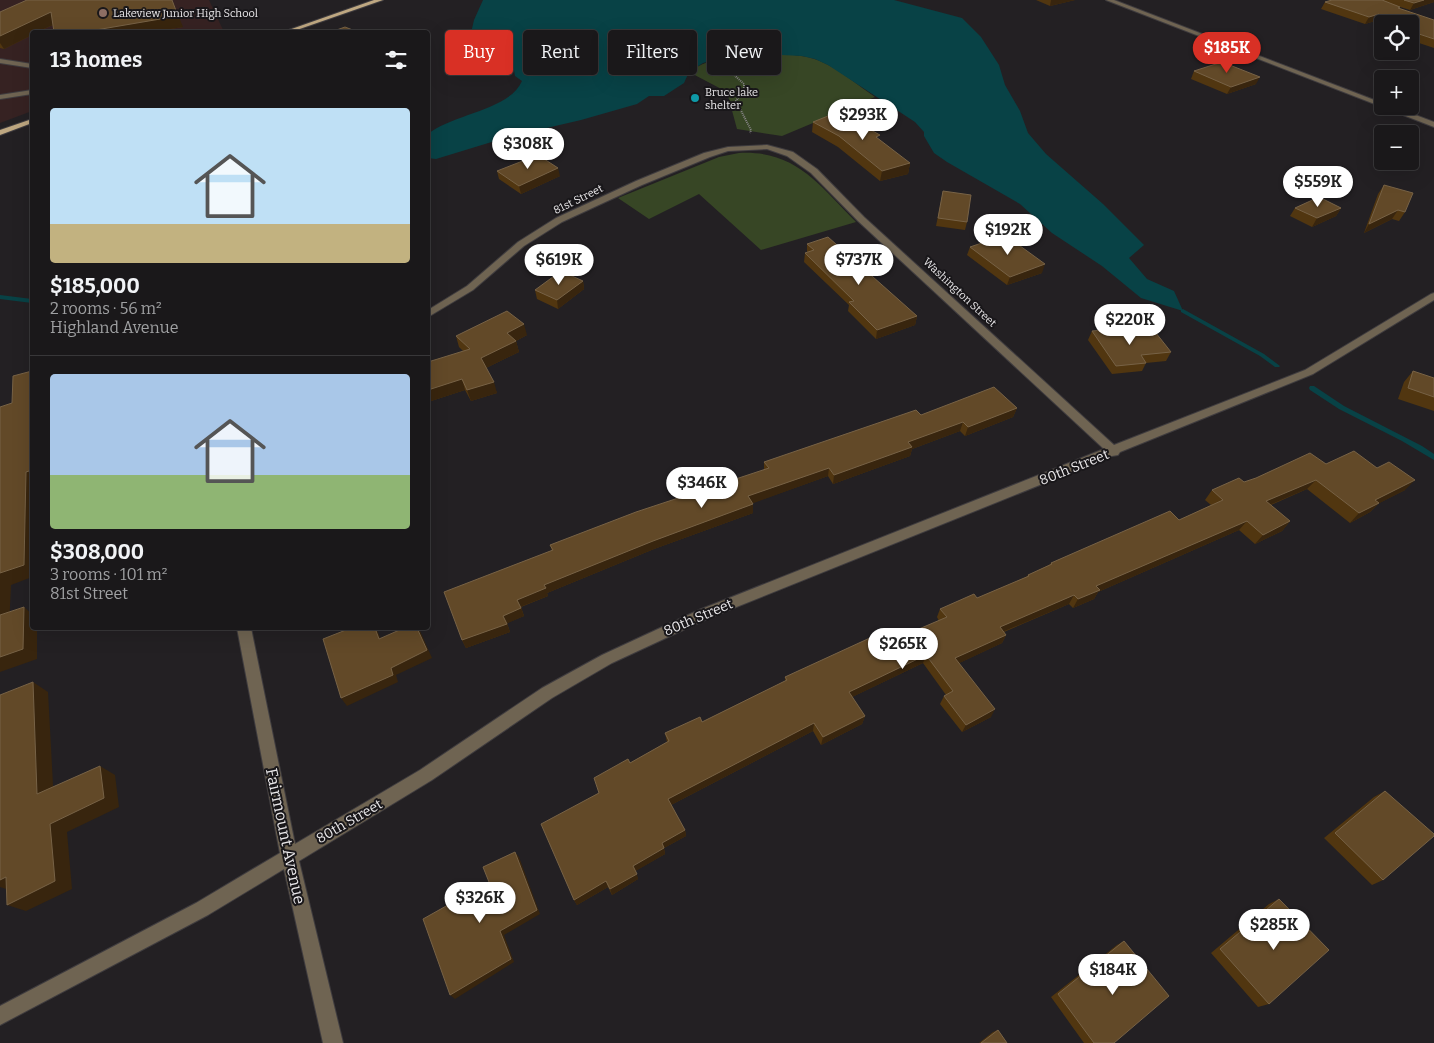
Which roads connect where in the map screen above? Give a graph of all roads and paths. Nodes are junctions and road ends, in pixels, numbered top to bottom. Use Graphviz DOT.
graph roads {
  1 [pos="380,0"];
  2 [pos="1109,0"];
  3 [pos="292,30"];
  4 [pos="0,61"];
  5 [pos="30,66"];
  6 [pos="733,75"];
  7 [pos="30,92"];
  8 [pos="0,97"];
  9 [pos="1374,102"];
  10 [pos="1408,115"];
  11 [pos="30,122"];
  12 [pos="1434,125"];
  13 [pos="0,132"];
  14 [pos="754,146"];
  15 [pos="1434,296"];
  16 [pos="430,313"];
  17 [pos="1114,452"];
  18 [pos="244,630"];
  19 [pos="289,855"];
  20 [pos="0,1016"];
  21 [pos="333,1043"];
  1 -- 3 [label="main road"];
  2 -- 9 [label="street"];
  4 -- 5 [label="street"];
  6 -- 14 [label="path"];
  7 -- 8 [label="street"];
  10 -- 12 [label="street"];
  11 -- 13 [label="main road"];
  14 -- 16 [label="street, 81st Street"];
  14 -- 17 [label="street, Washington Street"];
  15 -- 17 [label="street, 80th Street"];
  17 -- 19 [label="street, 80th Street"];
  18 -- 19 [label="street, Fairmount Avenue"];
  19 -- 20 [label="street, 80th Street"];
  19 -- 21 [label="street, Fairmount Avenue"];
}
